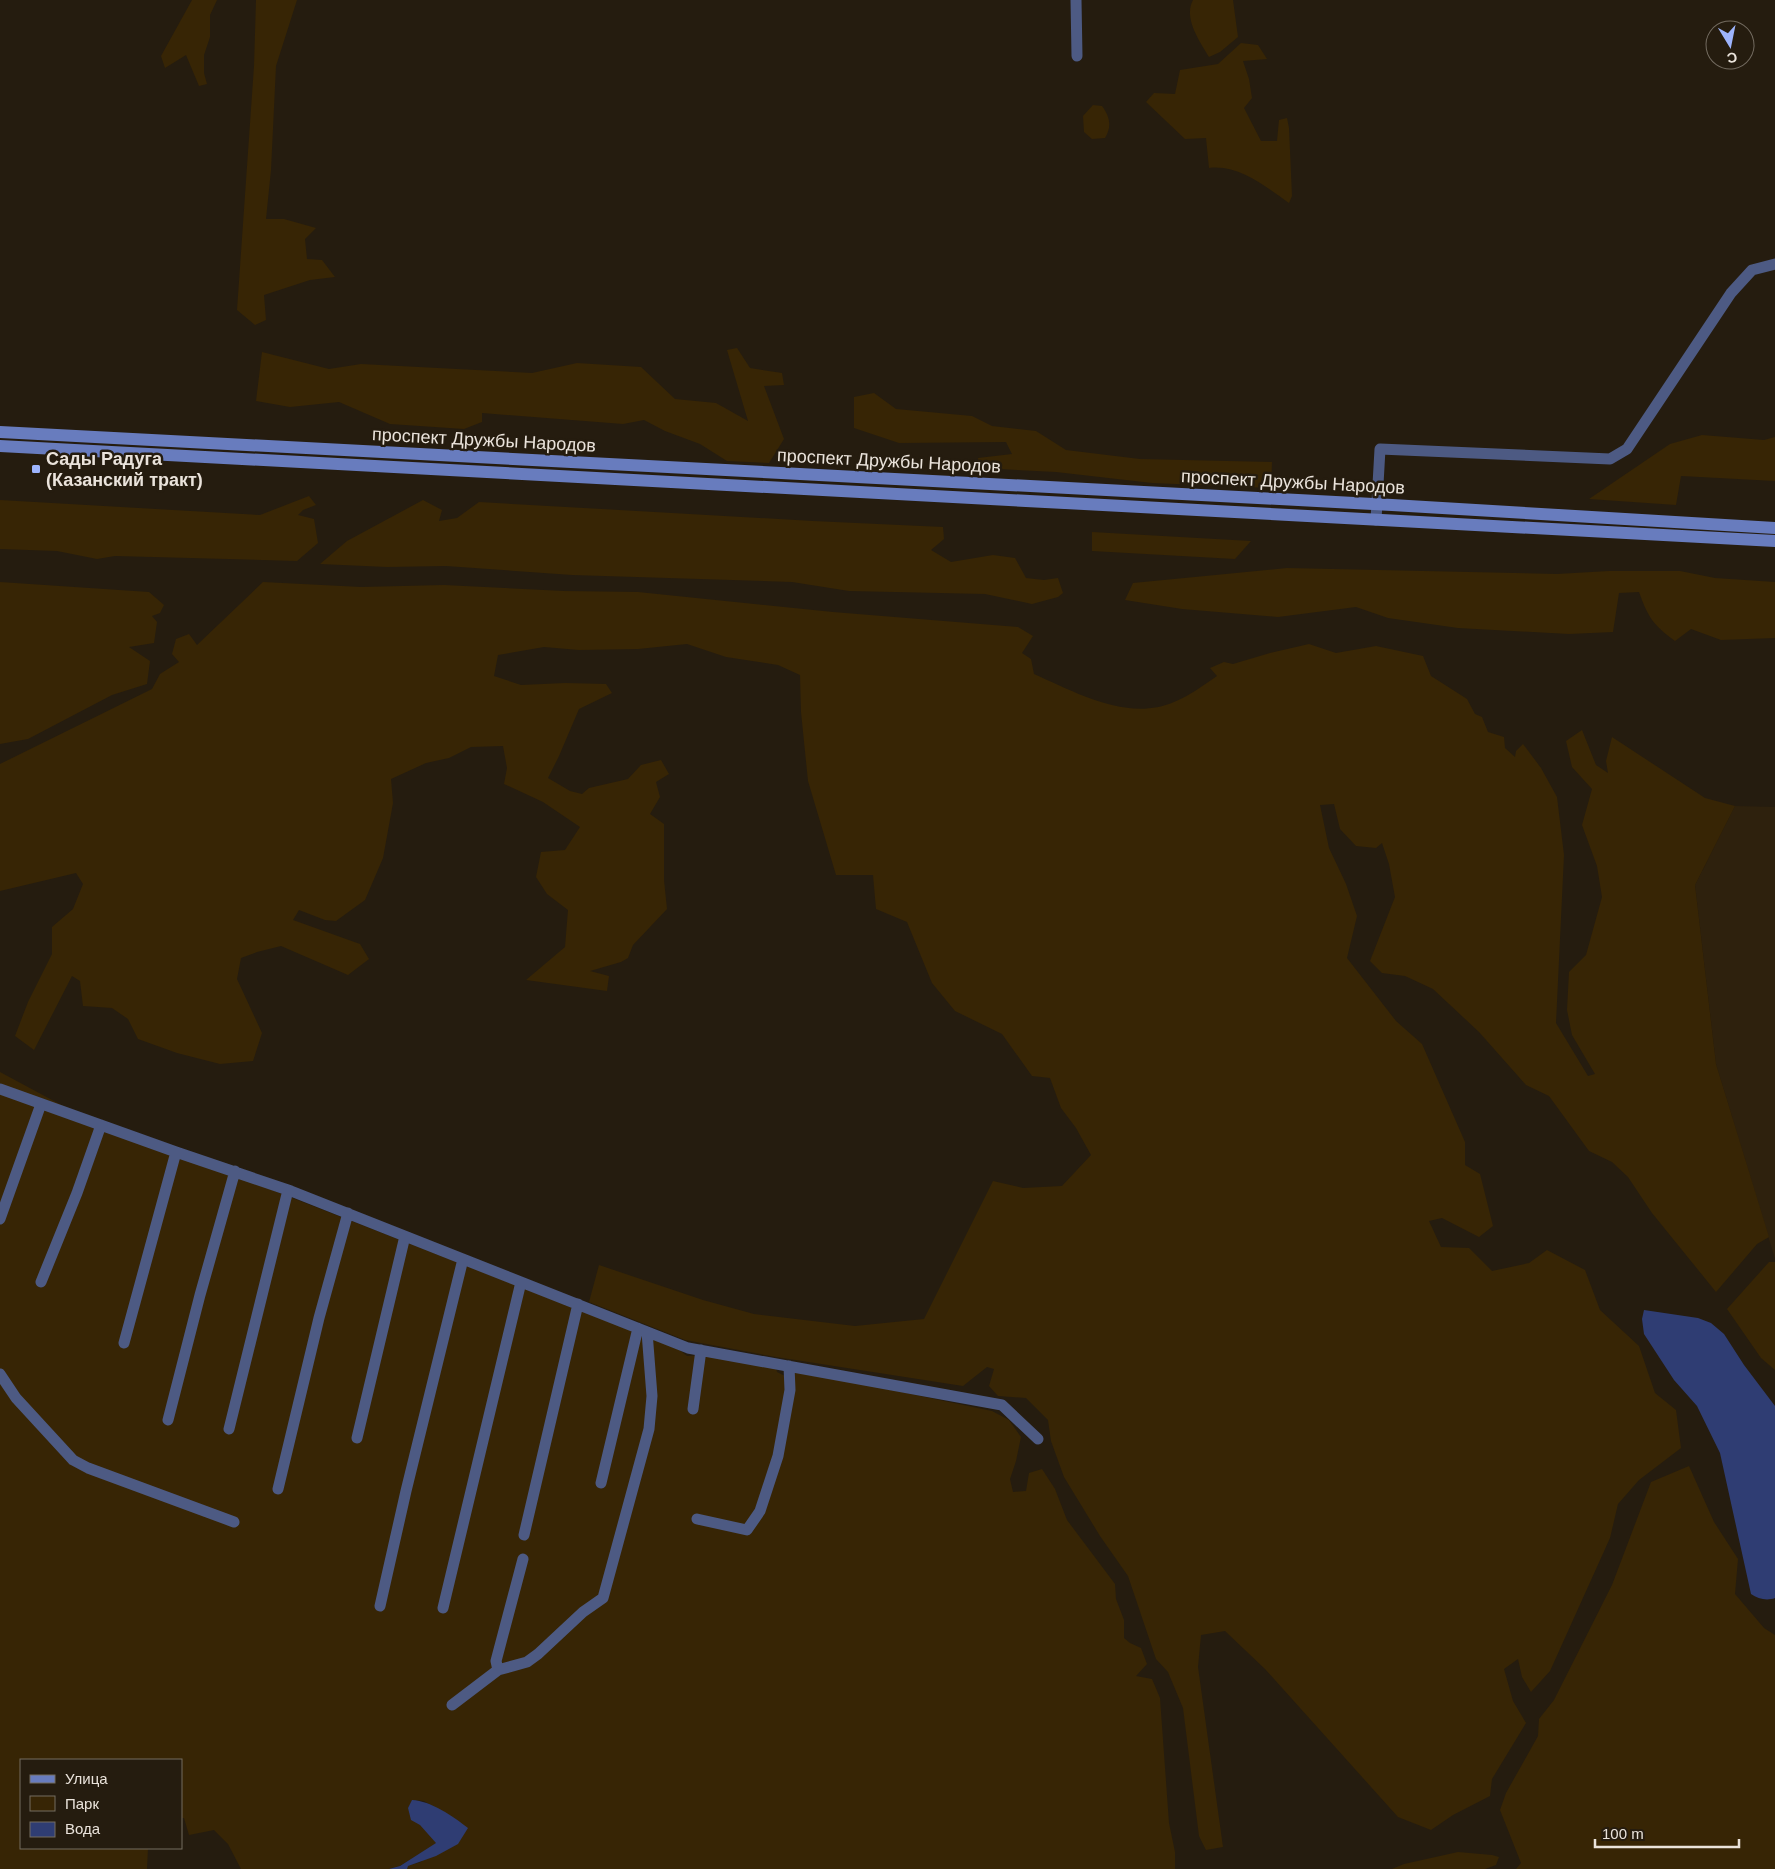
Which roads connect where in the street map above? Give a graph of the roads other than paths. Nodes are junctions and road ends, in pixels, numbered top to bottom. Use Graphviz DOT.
graph roads {
  1 [pos="1076,0"];
  2 [pos="1077,56"];
  3 [pos="1775,264"];
  4 [pos="0,432"];
  5 [pos="0,446"];
  6 [pos="1377,504"];
  7 [pos="1376,520"];
  8 [pos="1775,528"];
  9 [pos="1775,541"];
  10 [pos="0,1089"];
  11 [pos="41,1104"];
  12 [pos="101,1126"];
  13 [pos="176,1152"];
  14 [pos="235,1171"];
  15 [pos="288,1190"];
  16 [pos="348,1213"];
  17 [pos="0,1218"];
  18 [pos="405,1236"];
  19 [pos="463,1259"];
  20 [pos="41,1282"];
  21 [pos="521,1282"];
  22 [pos="578,1304"];
  23 [pos="643,1330"];
  24 [pos="124,1343"];
  25 [pos="701,1350"];
  26 [pos="790,1366"];
  27 [pos="0,1374"];
  28 [pos="693,1409"];
  29 [pos="168,1420"];
  30 [pos="230,1429"];
  31 [pos="357,1438"];
  32 [pos="1038,1440"];
  33 [pos="601,1483"];
  34 [pos="278,1489"];
  35 [pos="697,1519"];
  36 [pos="234,1522"];
  37 [pos="524,1535"];
  38 [pos="523,1559"];
  39 [pos="380,1606"];
  40 [pos="442,1608"];
  41 [pos="498,1670"];
  42 [pos="452,1705"];
  1 -- 2 [label="street"];
  3 -- 6 [label="street"];
  4 -- 6 [label="main road, проспект Дружбы Народов"];
  5 -- 7 [label="main road, проспект Дружбы Народов"];
  6 -- 7 [label="street"];
  6 -- 8 [label="main road, проспект Дружбы Народов"];
  7 -- 9 [label="main road, проспект Дружбы Народов"];
  10 -- 11 [label="street"];
  11 -- 12 [label="street"];
  11 -- 17 [label="street"];
  12 -- 13 [label="street"];
  12 -- 20 [label="street"];
  13 -- 14 [label="street"];
  13 -- 24 [label="street"];
  14 -- 15 [label="street"];
  14 -- 29 [label="street"];
  15 -- 16 [label="street"];
  15 -- 30 [label="street"];
  16 -- 18 [label="street"];
  16 -- 34 [label="street"];
  18 -- 19 [label="street"];
  18 -- 31 [label="street"];
  19 -- 21 [label="street"];
  19 -- 39 [label="street"];
  21 -- 22 [label="street"];
  21 -- 40 [label="street"];
  22 -- 23 [label="street"];
  22 -- 37 [label="street"];
  23 -- 25 [label="street"];
  23 -- 33 [label="street"];
  23 -- 41 [label="street"];
  25 -- 26 [label="street"];
  25 -- 28 [label="street"];
  26 -- 32 [label="street"];
  26 -- 35 [label="street"];
  27 -- 36 [label="street"];
  38 -- 41 [label="street"];
  41 -- 42 [label="street"];
}
